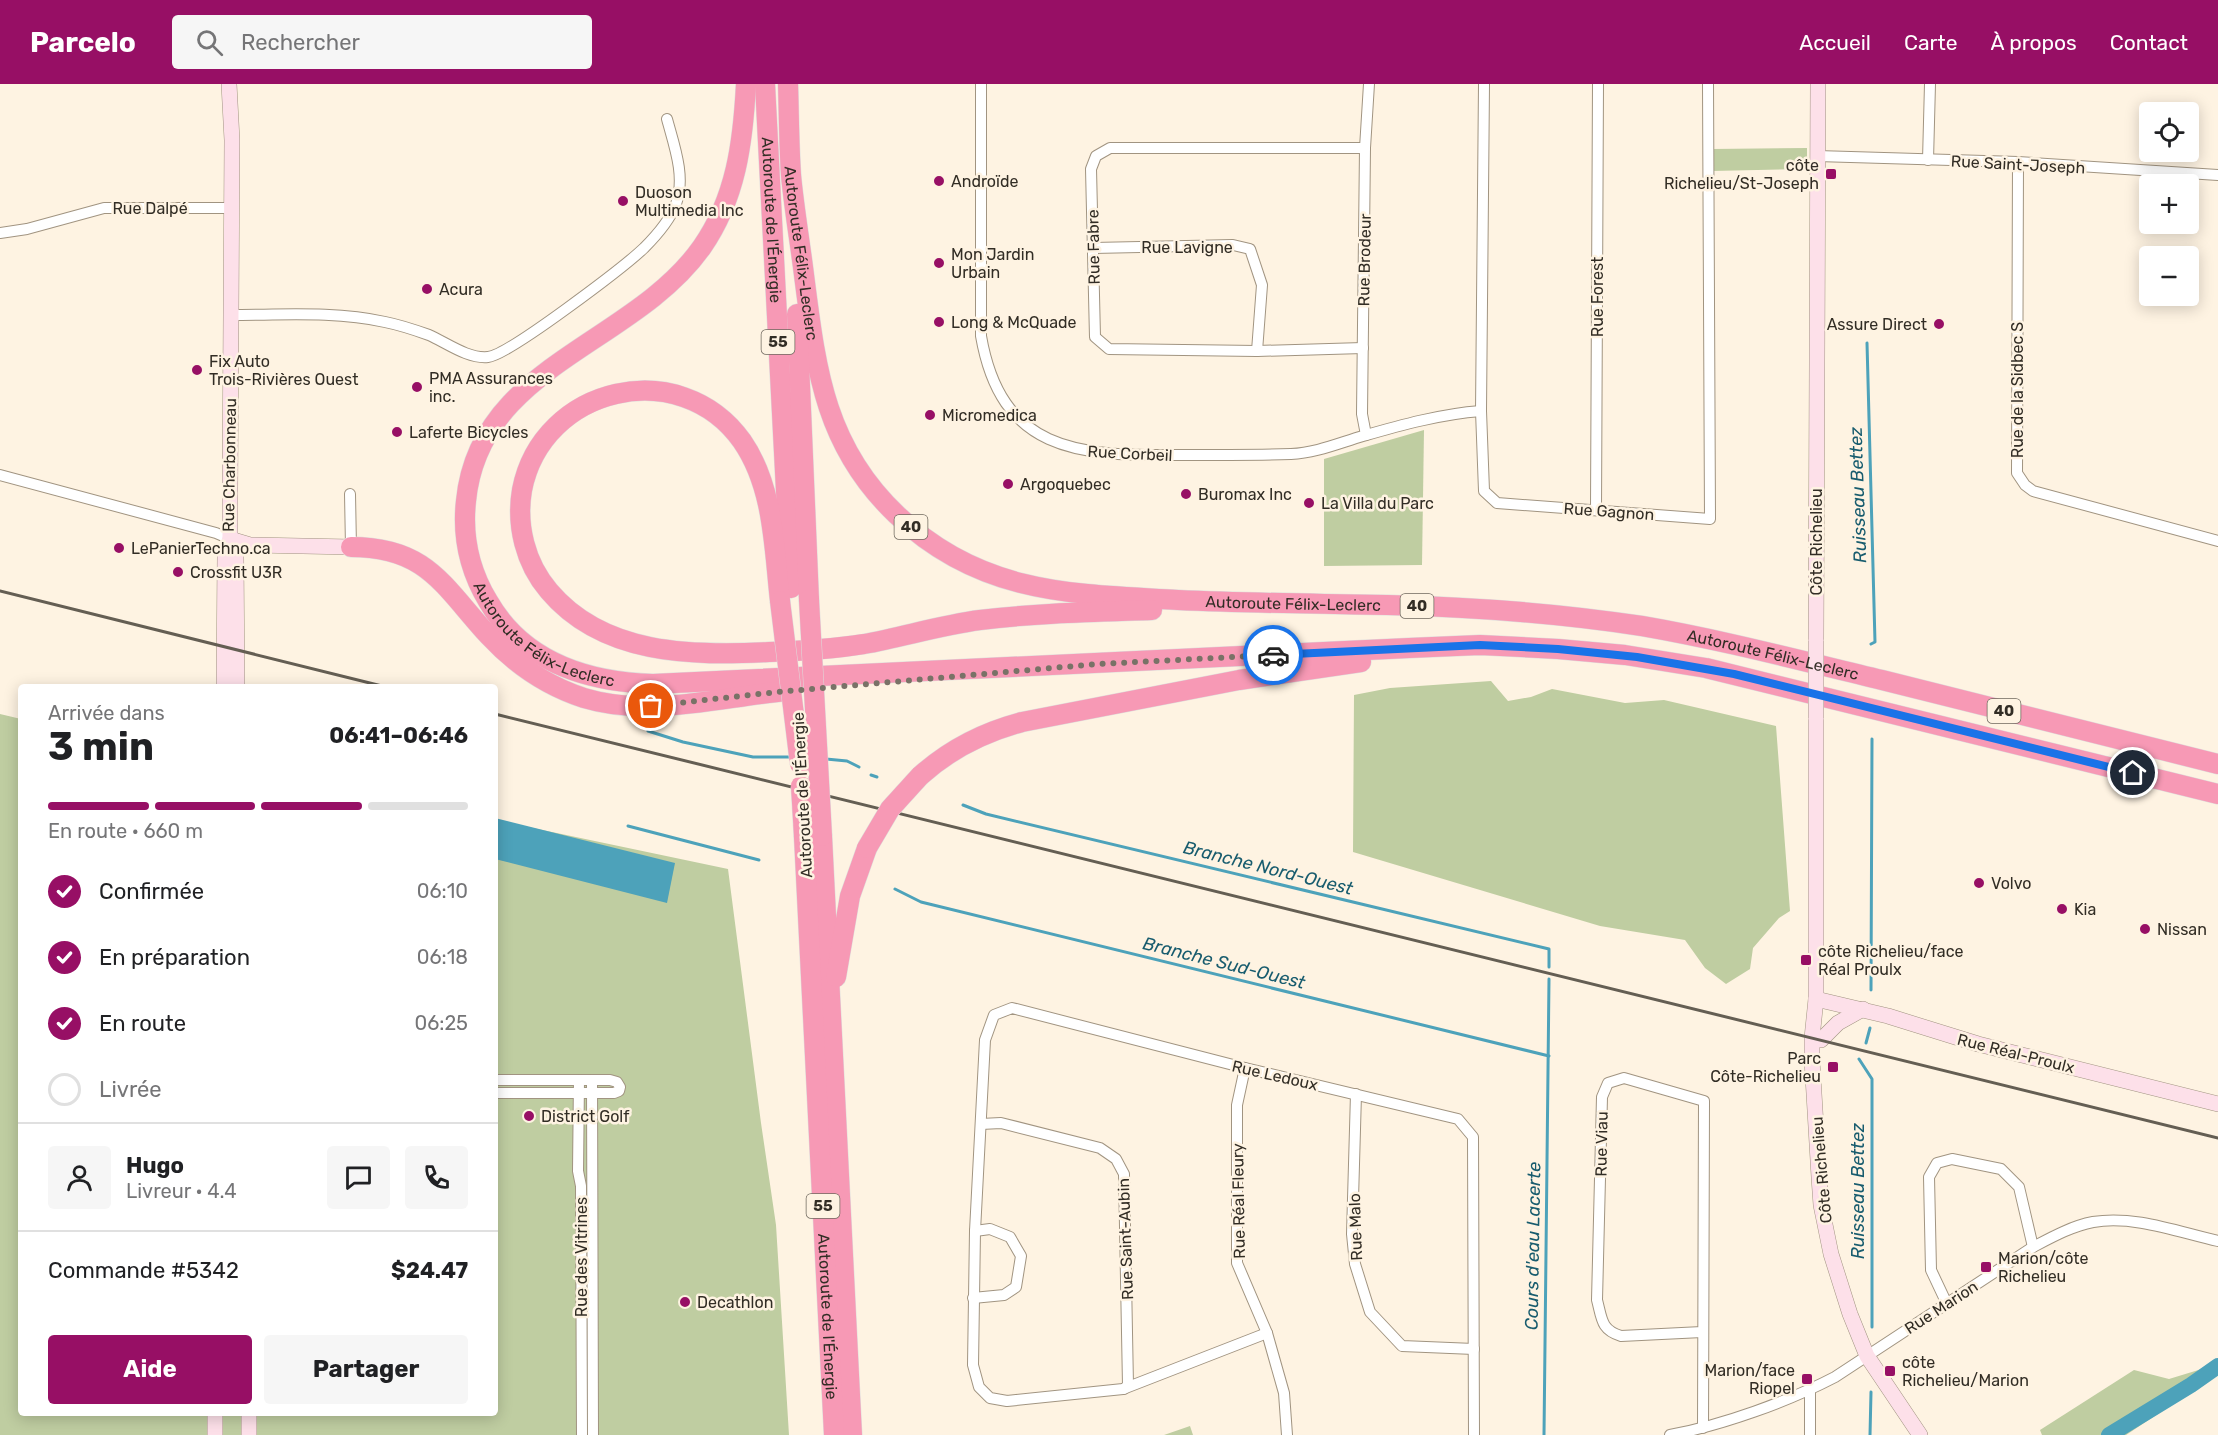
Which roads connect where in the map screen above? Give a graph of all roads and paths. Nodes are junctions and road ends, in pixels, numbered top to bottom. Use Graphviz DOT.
graph roads {
  1 [pos="229,84"];
  2 [pos="746,84"];
  3 [pos="765,84"];
  4 [pos="788,84"];
  5 [pos="981,84"];
  6 [pos="1369,84"];
  7 [pos="1484,84"];
  8 [pos="1598,84"];
  9 [pos="1708,84"];
  10 [pos="1818,84"];
  11 [pos="1930,84"];
  12 [pos="667,119"];
  13 [pos="1365,148"];
  14 [pos="1817,156"];
  15 [pos="1928,160"];
  16 [pos="2018,162"];
  17 [pos="2218,175"];
  18 [pos="791,177"];
  19 [pos="231,208"];
  20 [pos="0,233"];
  21 [pos="1093,248"];
  22 [pos="231,315"];
  23 [pos="1364,348"];
  24 [pos="1257,351"];
  25 [pos="1481,411"];
  26 [pos="1366,435"];
  27 [pos="0,476"];
  28 [pos="350,495"];
  29 [pos="1596,509"];
  30 [pos="230,538"];
  31 [pos="2218,541"];
  32 [pos="351,547"];
  33 [pos="794,600"];
  34 [pos="1254,604"];
  35 [pos="1510,646"];
  36 [pos="1098,664"];
  37 [pos="224,684"];
  38 [pos="237,684"];
  39 [pos="2218,764"];
  40 [pos="2218,794"];
  41 [pos="813,837"];
  42 [pos="1816,999"];
  43 [pos="1863,1009"];
  44 [pos="830,1012"];
  45 [pos="1821,1040"];
  46 [pos="1245,1068"];
  47 [pos="498,1080"];
  48 [pos="579,1080"];
  49 [pos="592,1080"];
  50 [pos="498,1093"];
  51 [pos="591,1093"];
  52 [pos="578,1094"];
  53 [pos="1356,1094"];
  54 [pos="1816,1098"];
  55 [pos="2218,1104"];
  56 [pos="981,1124"];
  57 [pos="975,1231"];
  58 [pos="2218,1241"];
  59 [pos="2033,1247"];
  60 [pos="973,1298"];
  61 [pos="1947,1304"];
  62 [pos="1702,1332"];
  63 [pos="1267,1333"];
  64 [pos="1473,1349"];
  65 [pos="1867,1356"];
  66 [pos="1124,1389"];
  67 [pos="1810,1390"];
  68 [pos="215,1416"];
  69 [pos="249,1416"];
  70 [pos="1703,1428"];
  71 [pos="215,1435"];
  72 [pos="249,1435"];
  73 [pos="582,1435"];
  74 [pos="593,1435"];
  75 [pos="834,1435"];
  76 [pos="852,1435"];
  77 [pos="1287,1435"];
  78 [pos="1474,1435"];
  79 [pos="1670,1435"];
  80 [pos="1810,1435"];
  81 [pos="1920,1435"];
  1 -- 19 [label="street, Rue Charbonneau"];
  2 -- 36 [label="highway, Autoroute Félix-Leclerc / 40"];
  3 -- 33 [label="highway, Autoroute de l'Énergie / 55"];
  4 -- 18 [label="highway, Autoroute Félix-Leclerc / 55"];
  5 -- 26 [label="street, Rue Corbeil"];
  6 -- 13 [label="street, Rue Brodeur"];
  7 -- 25 [label="street, Rue Gagnon"];
  8 -- 29 [label="street, Rue Forest"];
  9 -- 29 [label="street, Rue Gagnon"];
  10 -- 14 [label="street, Côte Richelieu"];
  11 -- 15 [label="street"];
  12 -- 22 [label="street"];
  13 -- 21 [label="street, Rue Fabre"];
  13 -- 23 [label="street, Rue Brodeur"];
  14 -- 15 [label="street, Rue Saint-Joseph"];
  14 -- 42 [label="street, Côte Richelieu, bridge"];
  15 -- 16 [label="street, Rue Saint-Joseph"];
  16 -- 17 [label="street, Rue Saint-Joseph"];
  16 -- 31 [label="street, Rue de la Sidbec S"];
  18 -- 33 [label="highway, Autoroute de l'Énergie / 55"];
  18 -- 34 [label="highway, Autoroute Félix-Leclerc / 40"];
  19 -- 20 [label="street, Rue Dalpé"];
  19 -- 22 [label="street, Rue Charbonneau"];
  21 -- 24 [label="street, Rue Fabre"];
  21 -- 24 [label="street, Rue Lavigne"];
  22 -- 30 [label="street, Rue Charbonneau"];
  23 -- 24 [label="street, Rue Fabre"];
  23 -- 26 [label="street, Rue Brodeur"];
  25 -- 26 [label="street, Rue Corbeil"];
  25 -- 29 [label="street, Rue Gagnon"];
  27 -- 30 [label="street, Rue Charbonneau"];
  28 -- 32 [label="street"];
  30 -- 32 [label="street"];
  30 -- 37 [label="street"];
  30 -- 38 [label="street"];
  32 -- 36 [label="highway"];
  33 -- 34 [label="highway"];
  33 -- 41 [label="highway, Autoroute de l'Énergie / 55, bridge"];
  33 -- 41 [label="highway, Autoroute de l'Énergie / 55, bridge"];
  34 -- 39 [label="highway, Autoroute Félix-Leclerc / 40"];
  35 -- 36 [label="highway, Autoroute Félix-Leclerc / 40"];
  35 -- 40 [label="highway, Autoroute Félix-Leclerc / 40"];
  35 -- 44 [label="highway, bridge"];
  41 -- 44 [label="highway, Autoroute de l'Énergie / 55"];
  41 -- 75 [label="highway, Autoroute de l'Énergie / 55"];
  42 -- 43 [label="street, Rue Réal-Proulx"];
  42 -- 45 [label="street, Côte Richelieu"];
  42 -- 54 [label="street, Côte Richelieu"];
  43 -- 45 [label="street"];
  43 -- 55 [label="street, Rue Réal-Proulx"];
  44 -- 76 [label="highway, Autoroute de l'Énergie / 55"];
  45 -- 54 [label="street, Côte Richelieu"];
  46 -- 53 [label="street, Rue Ledoux"];
  46 -- 56 [label="street, Rue Ledoux"];
  46 -- 63 [label="street, Rue Réal Fleury"];
  47 -- 48 [label="street"];
  48 -- 49 [label="street"];
  48 -- 52 [label="street, Rue des Vitrines"];
  49 -- 51 [label="street, Rue des Vitrines"];
  49 -- 51 [label="street"];
  50 -- 52 [label="street"];
  51 -- 52 [label="street"];
  51 -- 74 [label="street, Rue des Vitrines"];
  52 -- 73 [label="street, Rue des Vitrines"];
  53 -- 64 [label="street, Rue Malo"];
  53 -- 64 [label="street, Rue Ledoux"];
  54 -- 65 [label="street, Côte Richelieu"];
  56 -- 57 [label="street, Rue Ledoux"];
  56 -- 66 [label="street, Rue Saint-Aubin"];
  57 -- 60 [label="street, Rue Ledoux"];
  57 -- 60 [label="street"];
  58 -- 59 [label="street, Rue Marion"];
  59 -- 61 [label="street, Rue Marion"];
  59 -- 61 [label="street"];
  60 -- 66 [label="street, Rue Ledoux"];
  61 -- 65 [label="street, Rue Marion"];
  62 -- 62 [label="street, Rue Viau"];
  62 -- 70 [label="street, Rue Viau"];
  63 -- 66 [label="street, Rue Ledoux"];
  63 -- 77 [label="street, Rue Réal Fleury"];
  64 -- 78 [label="street, Rue Ledoux"];
  65 -- 67 [label="street, Rue Marion"];
  65 -- 81 [label="street, Côte Richelieu"];
  67 -- 70 [label="street, Rue Marion"];
  67 -- 80 [label="street"];
  68 -- 71 [label="street"];
  69 -- 72 [label="street"];
  70 -- 79 [label="street, Rue Marion"];
}
